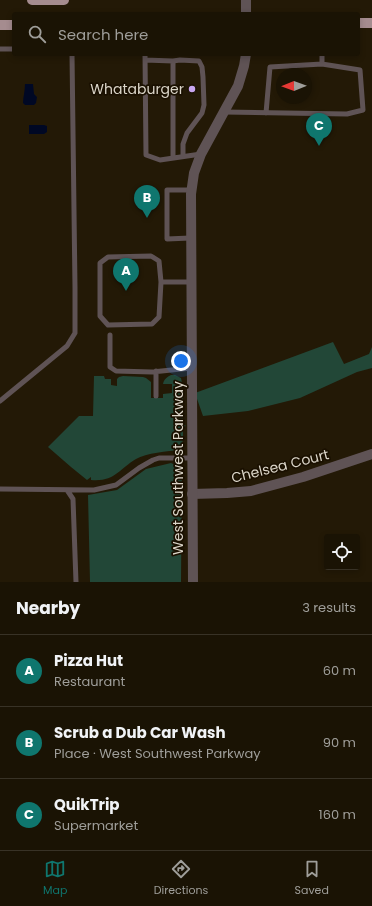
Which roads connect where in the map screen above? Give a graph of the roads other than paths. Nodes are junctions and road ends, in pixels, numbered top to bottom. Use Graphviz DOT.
graph roads {
  1 [pos="32,0"];
  2 [pos="54,0"];
  3 [pos="64,0"];
  4 [pos="246,0"];
  5 [pos="246,12"];
  6 [pos="360,23"];
  7 [pos="372,23"];
  8 [pos="12,25"];
  9 [pos="0,26"];
  10 [pos="0,49"];
  11 [pos="12,49"];
  12 [pos="72,56"];
  13 [pos="145,56"];
  14 [pos="246,56"];
  15 [pos="322,56"];
  16 [pos="145,60"];
  17 [pos="173,61"];
  18 [pos="322,64"];
  19 [pos="224,112"];
  20 [pos="266,113"];
  21 [pos="201,154"];
  22 [pos="183,156"];
  23 [pos="173,158"];
  24 [pos="191,190"];
  25 [pos="190,238"];
  26 [pos="161,282"];
  27 [pos="191,282"];
  28 [pos="110,335"];
  29 [pos="191,368"];
  30 [pos="156,371"];
  31 [pos="156,396"];
  32 [pos="0,401"];
  33 [pos="372,454"];
  34 [pos="192,458"];
  35 [pos="0,489"];
  36 [pos="67,490"];
  37 [pos="192,494"];
  38 [pos="76,582"];
  39 [pos="193,582"];
  1 -- 2 [label="main road"];
  2 -- 3 [label="main road"];
  4 -- 5 [label="street"];
  6 -- 7 [label="main road"];
  8 -- 9 [label="main road"];
  10 -- 11 [label="lane"];
  12 -- 32 [label="lane"];
  13 -- 16 [label="lane"];
  14 -- 19 [label="street, West Southwest Parkway"];
  15 -- 18 [label="lane"];
  16 -- 17 [label="lane"];
  16 -- 23 [label="lane"];
  17 -- 22 [label="lane"];
  17 -- 23 [label="lane"];
  18 -- 20 [label="lane"];
  18 -- 20 [label="lane"];
  19 -- 20 [label="lane"];
  19 -- 21 [label="street, West Southwest Parkway"];
  21 -- 22 [label="lane"];
  21 -- 24 [label="street, West Southwest Parkway"];
  22 -- 23 [label="lane"];
  24 -- 25 [label="street, West Southwest Parkway"];
  24 -- 25 [label="lane"];
  25 -- 27 [label="street, West Southwest Parkway"];
  26 -- 26 [label="lane"];
  26 -- 27 [label="lane"];
  27 -- 29 [label="street, West Southwest Parkway"];
  28 -- 30 [label="lane"];
  29 -- 30 [label="lane"];
  29 -- 34 [label="street, West Southwest Parkway"];
  30 -- 31 [label="lane"];
  33 -- 37 [label="street, Chelsea Court"];
  34 -- 36 [label="lane"];
  34 -- 37 [label="street, West Southwest Parkway"];
  35 -- 36 [label="lane"];
  36 -- 38 [label="lane"];
  37 -- 39 [label="street, West Southwest Parkway"];
}
